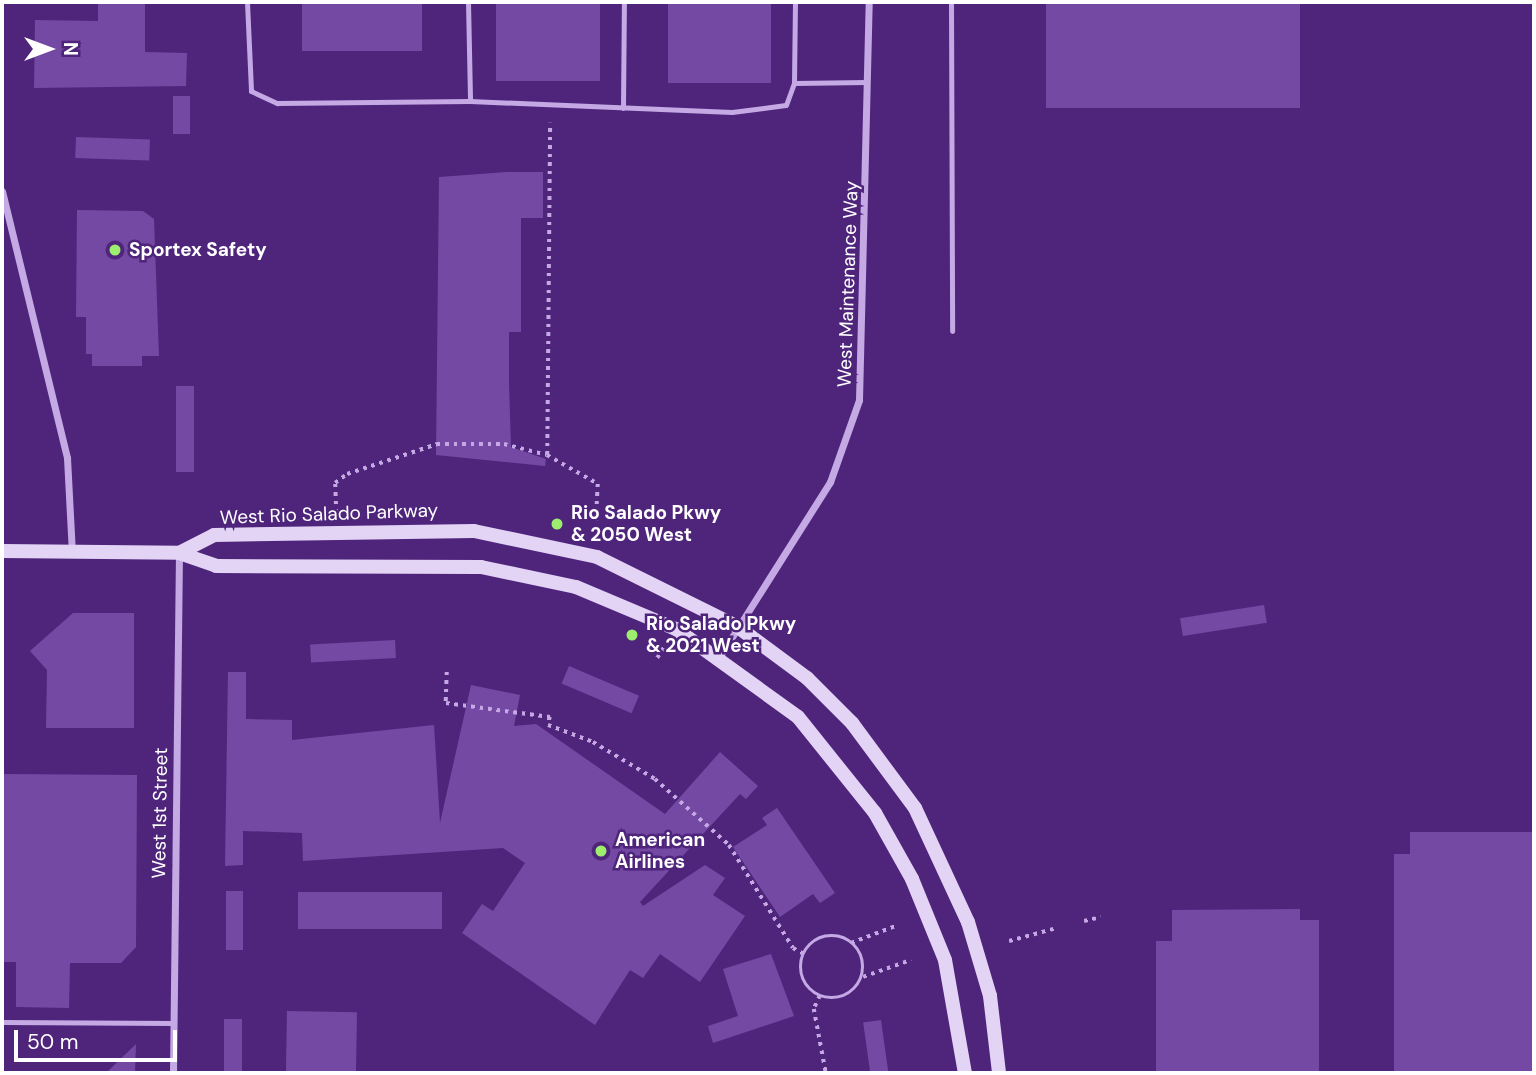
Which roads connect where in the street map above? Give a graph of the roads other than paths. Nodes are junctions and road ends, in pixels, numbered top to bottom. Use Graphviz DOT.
graph roads {
  1 [pos="247,2"];
  2 [pos="468,2"];
  3 [pos="624,2"];
  4 [pos="796,2"];
  5 [pos="869,2"];
  6 [pos="951,2"];
  7 [pos="868,82"];
  8 [pos="794,83"];
  9 [pos="470,101"];
  10 [pos="623,108"];
  11 [pos="2,191"];
  12 [pos="952,331"];
  13 [pos="2,551"];
  14 [pos="72,552"];
  15 [pos="179,553"];
  16 [pos="738,627"];
  17 [pos="720,656"];
  18 [pos="2,1022"];
  19 [pos="174,1023"];
  20 [pos="173,1073"];
  21 [pos="965,1073"];
  22 [pos="999,1073"];
  1 -- 9 [label="lane"];
  2 -- 9 [label="lane"];
  3 -- 10 [label="lane"];
  4 -- 8 [label="lane"];
  5 -- 7 [label="street, West Maintenance Way"];
  6 -- 12 [label="lane"];
  7 -- 8 [label="lane"];
  7 -- 16 [label="street, West Maintenance Way"];
  8 -- 10 [label="lane"];
  9 -- 10 [label="lane"];
  11 -- 14 [label="street"];
  13 -- 14 [label="main road"];
  14 -- 15 [label="main road"];
  15 -- 16 [label="main road, West Rio Salado Parkway"];
  15 -- 17 [label="main road"];
  15 -- 19 [label="street, West 1st Street"];
  16 -- 17 [label="street, West Maintenance Way"];
  16 -- 22 [label="main road, West Rio Salado Parkway"];
  17 -- 21 [label="main road"];
  18 -- 19 [label="lane"];
  19 -- 20 [label="street, West 1st Street"];
}
